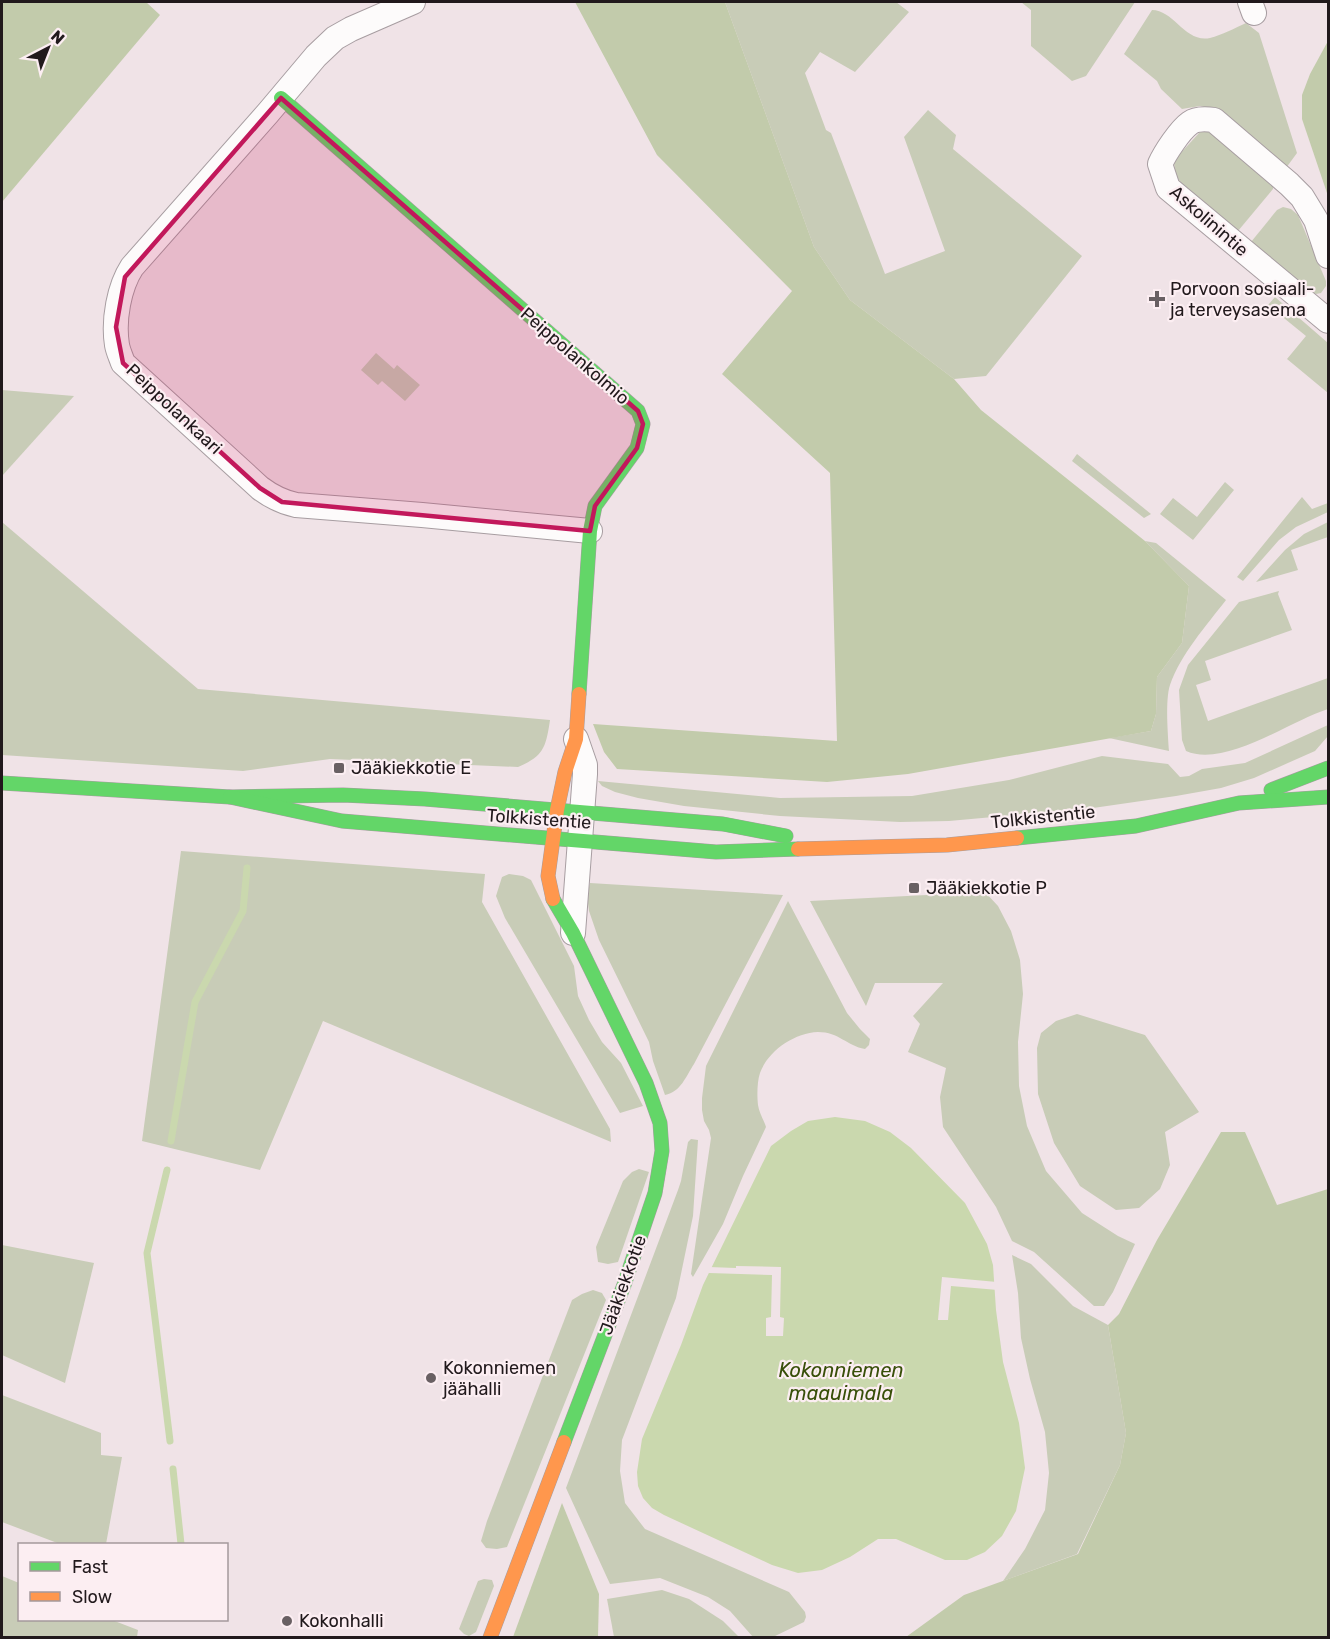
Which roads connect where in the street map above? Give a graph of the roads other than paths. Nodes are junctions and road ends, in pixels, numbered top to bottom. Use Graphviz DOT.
graph roads {
  1 [pos="413,2"];
  2 [pos="281,98"];
  3 [pos="1329,256"];
  4 [pos="1329,321"];
  5 [pos="590,531"];
  6 [pos="576,739"];
  7 [pos="1329,768"];
  8 [pos="2,783"];
  9 [pos="1329,796"];
  10 [pos="230,797"];
  11 [pos="1239,803"];
  12 [pos="557,810"];
  13 [pos="582,812"];
  14 [pos="553,838"];
  15 [pos="580,840"];
  16 [pos="848,847"];
  17 [pos="573,933"];
  18 [pos="489,1638"];
  1 -- 2 [label="street, Peippolankaari"];
  2 -- 5 [label="street, Peippolankolmio"];
  2 -- 5 [label="street, Peippolankaari"];
  3 -- 4 [label="street, Askolinintie"];
  5 -- 6 [label="street, Peippolankolmio"];
  6 -- 12 [label="street, Peippolankolmio"];
  6 -- 13 [label="street, Peippolankolmio"];
  7 -- 11 [label="street, Tolkkistentie"];
  8 -- 10 [label="street, Tolkkistentie"];
  9 -- 11 [label="street, Tolkkistentie"];
  10 -- 12 [label="street, Tolkkistentie"];
  10 -- 14 [label="street, Tolkkistentie"];
  11 -- 16 [label="street, Tolkkistentie"];
  12 -- 13 [label="street, Tolkkistentie"];
  12 -- 14 [label="street, Jääkiekkotie"];
  13 -- 15 [label="street"];
  13 -- 16 [label="street, Tolkkistentie"];
  14 -- 15 [label="street, Tolkkistentie"];
  14 -- 17 [label="street, Jääkiekkotie"];
  15 -- 16 [label="street, Tolkkistentie"];
  15 -- 17 [label="street"];
  17 -- 18 [label="street, Jääkiekkotie"];
}
